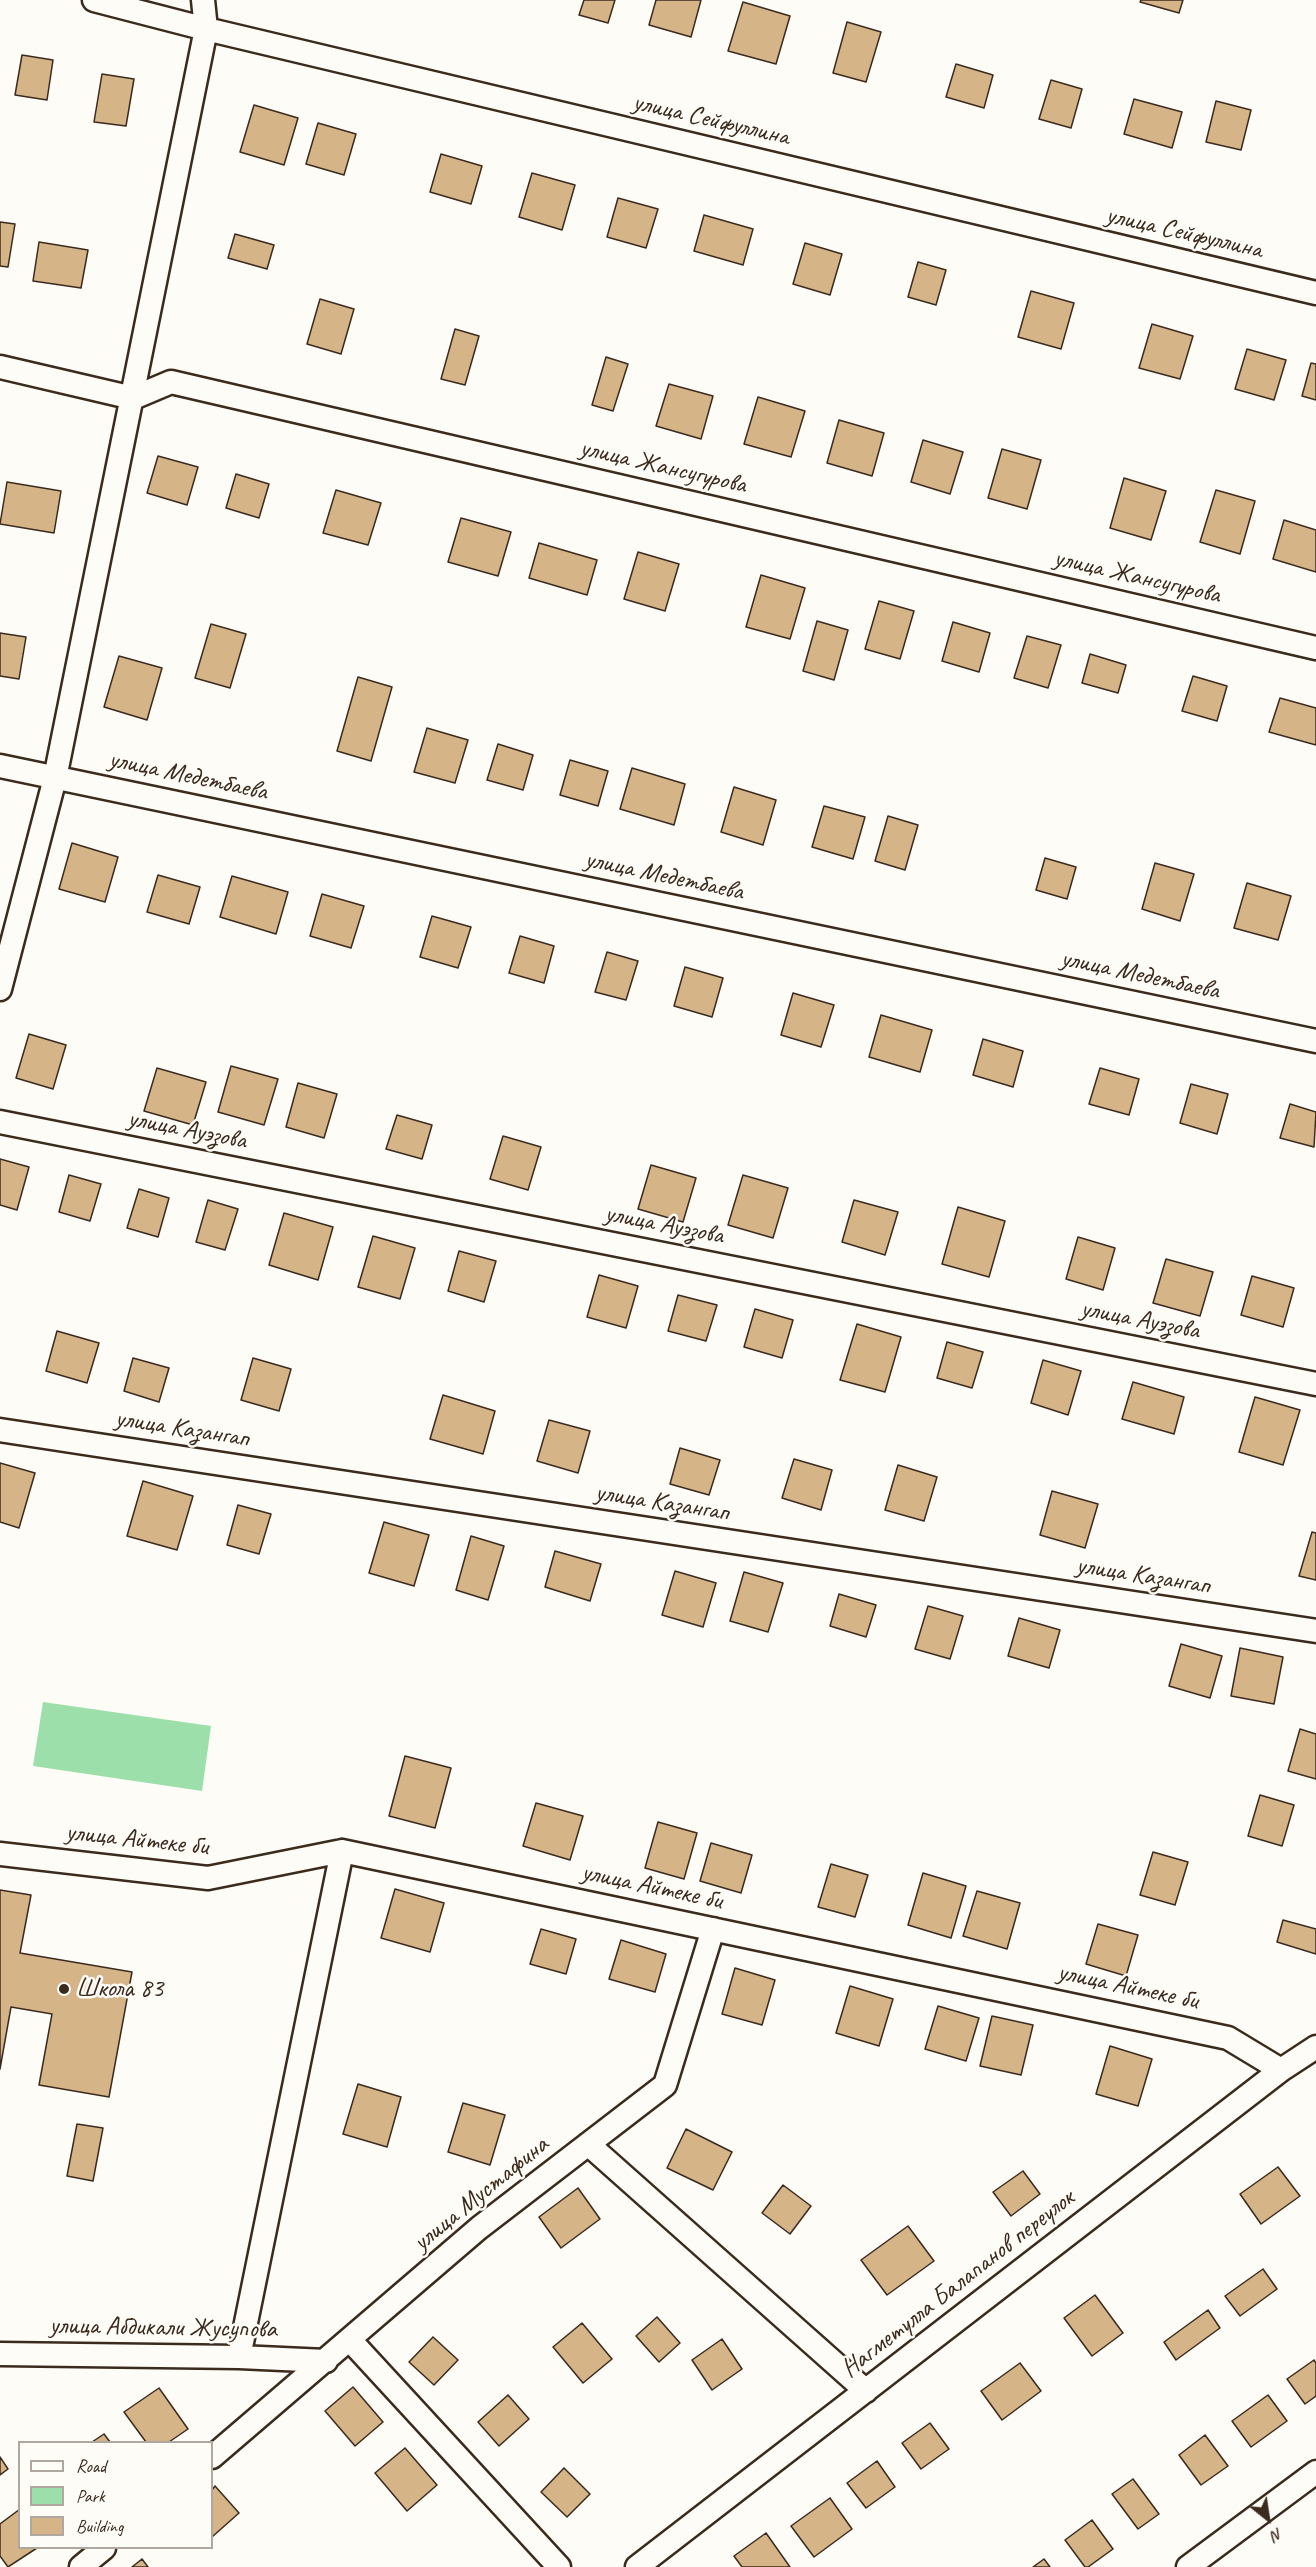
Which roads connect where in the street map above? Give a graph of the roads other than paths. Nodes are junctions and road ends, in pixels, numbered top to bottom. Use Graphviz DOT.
graph roads {
  1 [pos="94,0"];
  2 [pos="203,0"];
  3 [pos="206,29"];
  4 [pos="1316,293"];
  5 [pos="0,367"];
  6 [pos="133,398"];
  7 [pos="1316,648"];
  8 [pos="0,766"];
  9 [pos="55,778"];
  10 [pos="0,989"];
  11 [pos="1316,1041"];
  12 [pos="0,1122"];
  13 [pos="1316,1384"];
  14 [pos="0,1430"];
  15 [pos="1316,1631"];
  16 [pos="342,1851"];
  17 [pos="0,1854"];
  18 [pos="713,1929"];
  19 [pos="1316,2047"];
  20 [pos="1281,2070"];
  21 [pos="588,2144"];
  22 [pos="350,2340"];
  23 [pos="0,2354"];
  24 [pos="239,2357"];
  25 [pos="326,2361"];
  26 [pos="866,2391"];
  27 [pos="213,2456"];
  28 [pos="1316,2472"];
  29 [pos="102,2549"];
  30 [pos="81,2567"];
  31 [pos="559,2567"];
  32 [pos="637,2567"];
  33 [pos="1188,2567"];
  1 -- 3 [label="street, улица Сейфуллина"];
  2 -- 3 [label="street"];
  3 -- 4 [label="street, улица Сейфуллина"];
  3 -- 6 [label="street"];
  5 -- 6 [label="street"];
  6 -- 7 [label="street, улица Жансугурова"];
  6 -- 9 [label="street"];
  8 -- 9 [label="street, улица Медетбаева"];
  9 -- 10 [label="street"];
  9 -- 11 [label="street, улица Медетбаева"];
  12 -- 13 [label="street, улица Ауэзова"];
  14 -- 15 [label="street, улица Казангап"];
  16 -- 17 [label="street, улица Айтеке би"];
  16 -- 18 [label="street, улица Айтеке би"];
  16 -- 24 [label="street"];
  18 -- 20 [label="street, улица Айтеке би"];
  18 -- 21 [label="street, улица Мустафина"];
  19 -- 20 [label="street, Нагметулла Балапанов переулок"];
  20 -- 26 [label="street, Нагметулла Балапанов переулок"];
  21 -- 22 [label="street, улица Мустафина"];
  21 -- 26 [label="street"];
  22 -- 25 [label="street, улица Мустафина"];
  22 -- 31 [label="street"];
  23 -- 24 [label="street, улица Абдикали Жусупова"];
  24 -- 25 [label="street, улица Абдикали Жусупова"];
  25 -- 27 [label="street, улица Мустафина"];
  26 -- 32 [label="street, Нагметулла Балапанов переулок"];
  28 -- 33 [label="street"];
  29 -- 30 [label="street"];
}
